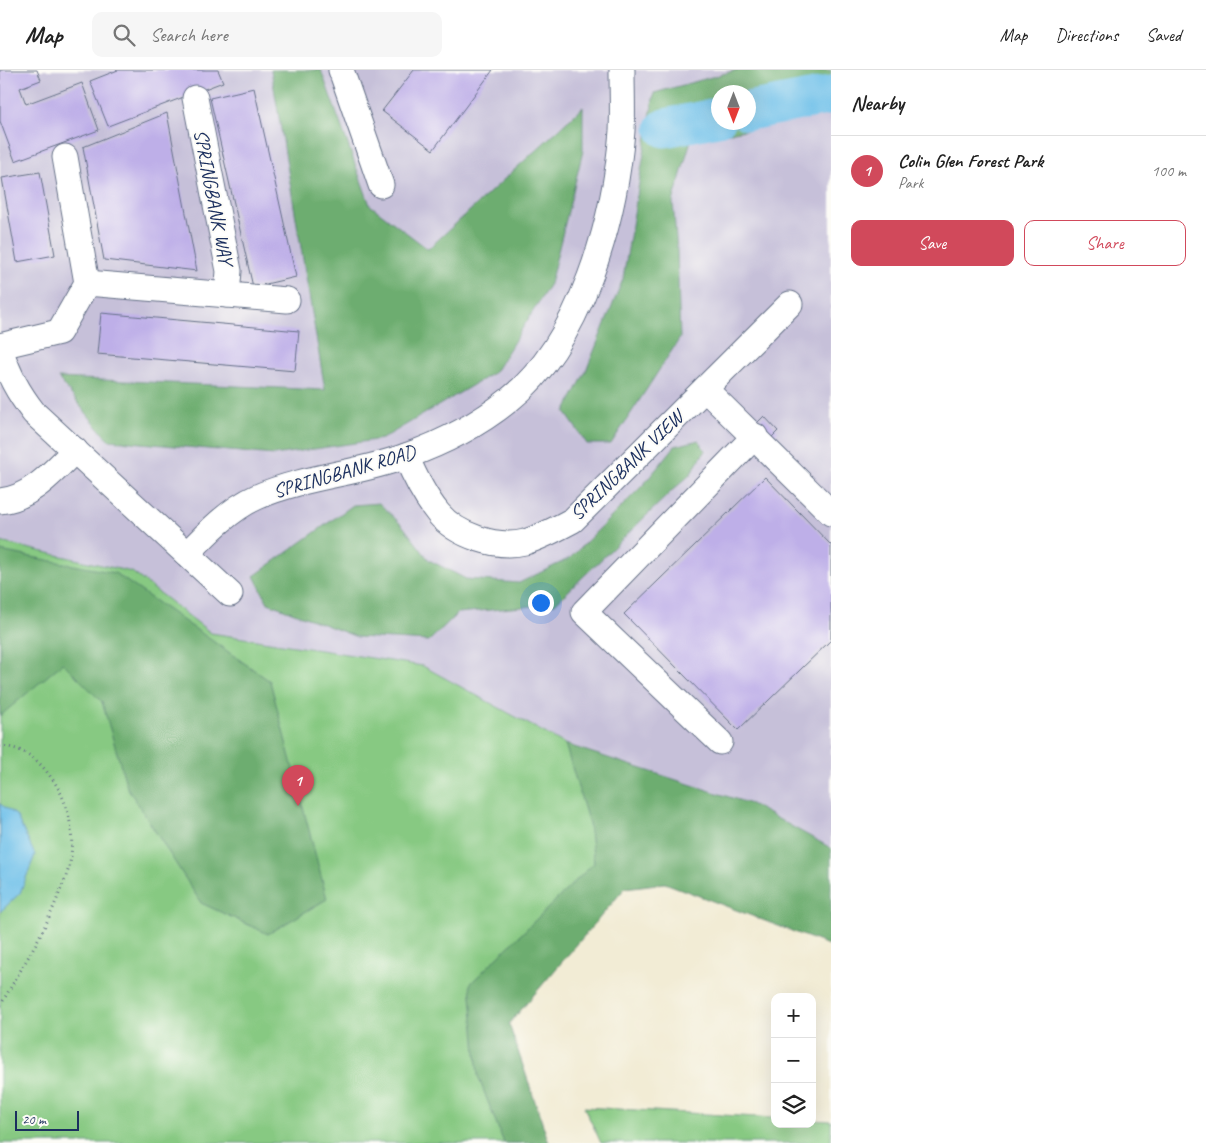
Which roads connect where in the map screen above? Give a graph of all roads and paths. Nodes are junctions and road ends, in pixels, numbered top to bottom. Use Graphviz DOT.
graph roads {
  1 [pos="341,70"];
  2 [pos="622,70"];
  3 [pos="195,98"];
  4 [pos="65,157"];
  5 [pos="380,185"];
  6 [pos="87,283"];
  7 [pos="227,295"];
  8 [pos="287,300"];
  9 [pos="790,304"];
  10 [pos="0,347"];
  11 [pos="705,389"];
  12 [pos="755,436"];
  13 [pos="75,450"];
  14 [pos="406,456"];
  15 [pos="0,501"];
  16 [pos="831,512"];
  17 [pos="187,554"];
  18 [pos="230,594"];
  19 [pos="720,742"];
  20 [pos="0,746"];
  21 [pos="0,1006"];
  1 -- 5 [label="street"];
  2 -- 14 [label="street, SPRINGBANK ROAD"];
  3 -- 7 [label="street, SPRINGBANK WAY"];
  4 -- 6 [label="street"];
  6 -- 7 [label="street, SPRINGBANK WAY"];
  6 -- 10 [label="street"];
  7 -- 8 [label="street, SPRINGBANK WAY"];
  9 -- 11 [label="street, SPRINGBANK VIEW"];
  10 -- 13 [label="street"];
  11 -- 12 [label="street"];
  11 -- 14 [label="street, SPRINGBANK VIEW"];
  12 -- 16 [label="street"];
  12 -- 19 [label="street"];
  13 -- 15 [label="street"];
  13 -- 17 [label="street"];
  14 -- 17 [label="street, SPRINGBANK ROAD"];
  17 -- 18 [label="street"];
  20 -- 21 [label="path"];
}
